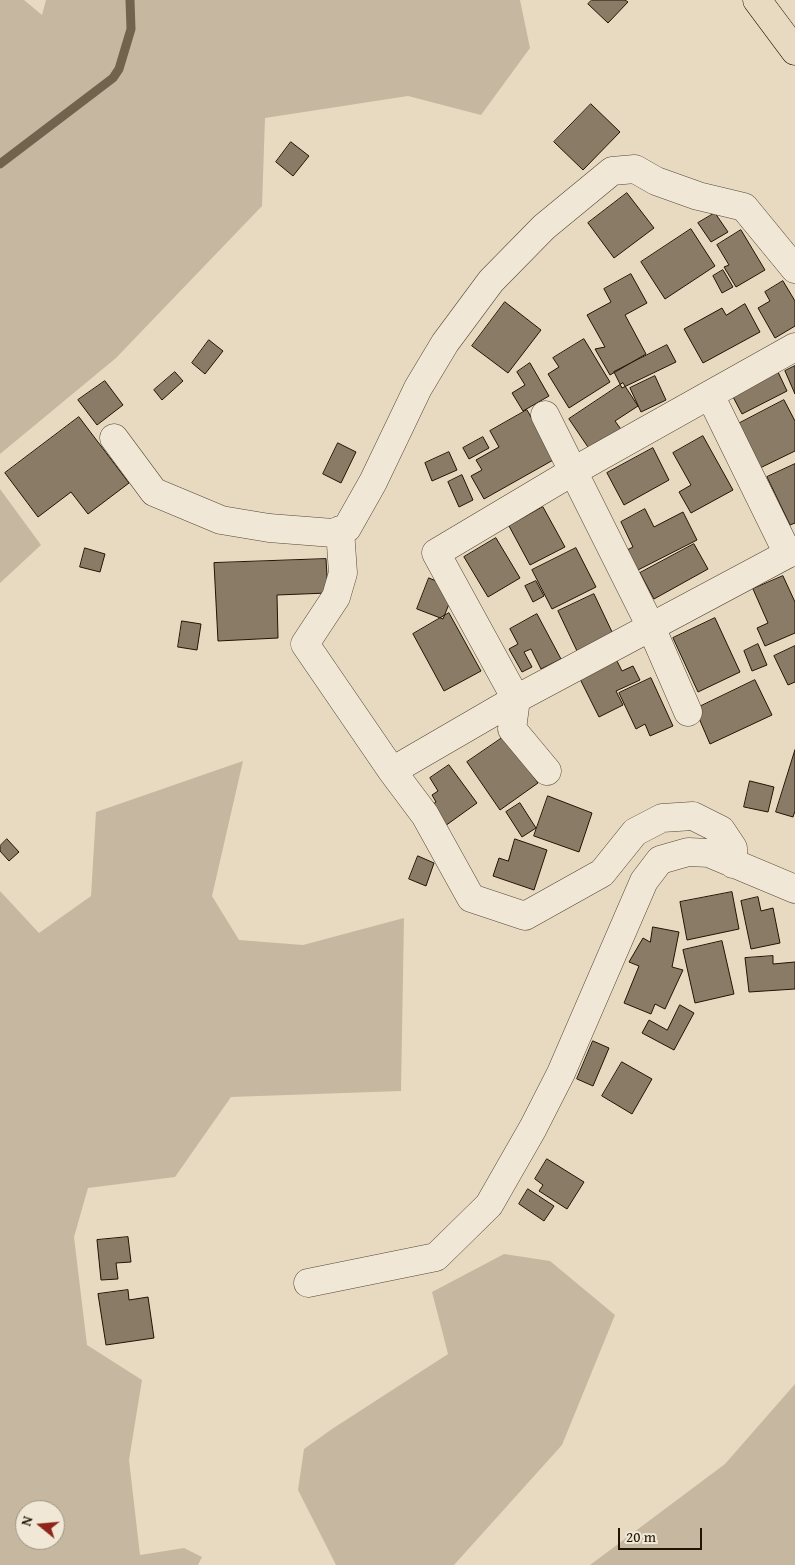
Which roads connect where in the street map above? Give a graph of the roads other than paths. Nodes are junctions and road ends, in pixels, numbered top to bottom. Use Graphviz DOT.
graph roads {
  1 [pos="757,0"];
  2 [pos="795,52"];
  3 [pos="795,269"];
  4 [pos="795,347"];
  5 [pos="710,395"];
  6 [pos="545,415"];
  7 [pos="114,438"];
  8 [pos="572,472"];
  9 [pos="340,530"];
  10 [pos="792,552"];
  11 [pos="651,627"];
  12 [pos="516,699"];
  13 [pos="688,712"];
  14 [pos="392,771"];
  15 [pos="547,771"];
  16 [pos="733,864"];
  17 [pos="795,889"];
  18 [pos="308,1283"];
  1 -- 2 [label="highway"];
  3 -- 9 [label="street"];
  4 -- 5 [label="street"];
  5 -- 8 [label="street"];
  5 -- 10 [label="street"];
  6 -- 8 [label="street"];
  7 -- 9 [label="street"];
  8 -- 11 [label="street"];
  8 -- 12 [label="street"];
  9 -- 14 [label="street"];
  10 -- 11 [label="street"];
  11 -- 12 [label="street"];
  11 -- 13 [label="street"];
  12 -- 14 [label="street"];
  12 -- 15 [label="street"];
  14 -- 16 [label="street"];
  16 -- 17 [label="street"];
  16 -- 18 [label="street"];
}
